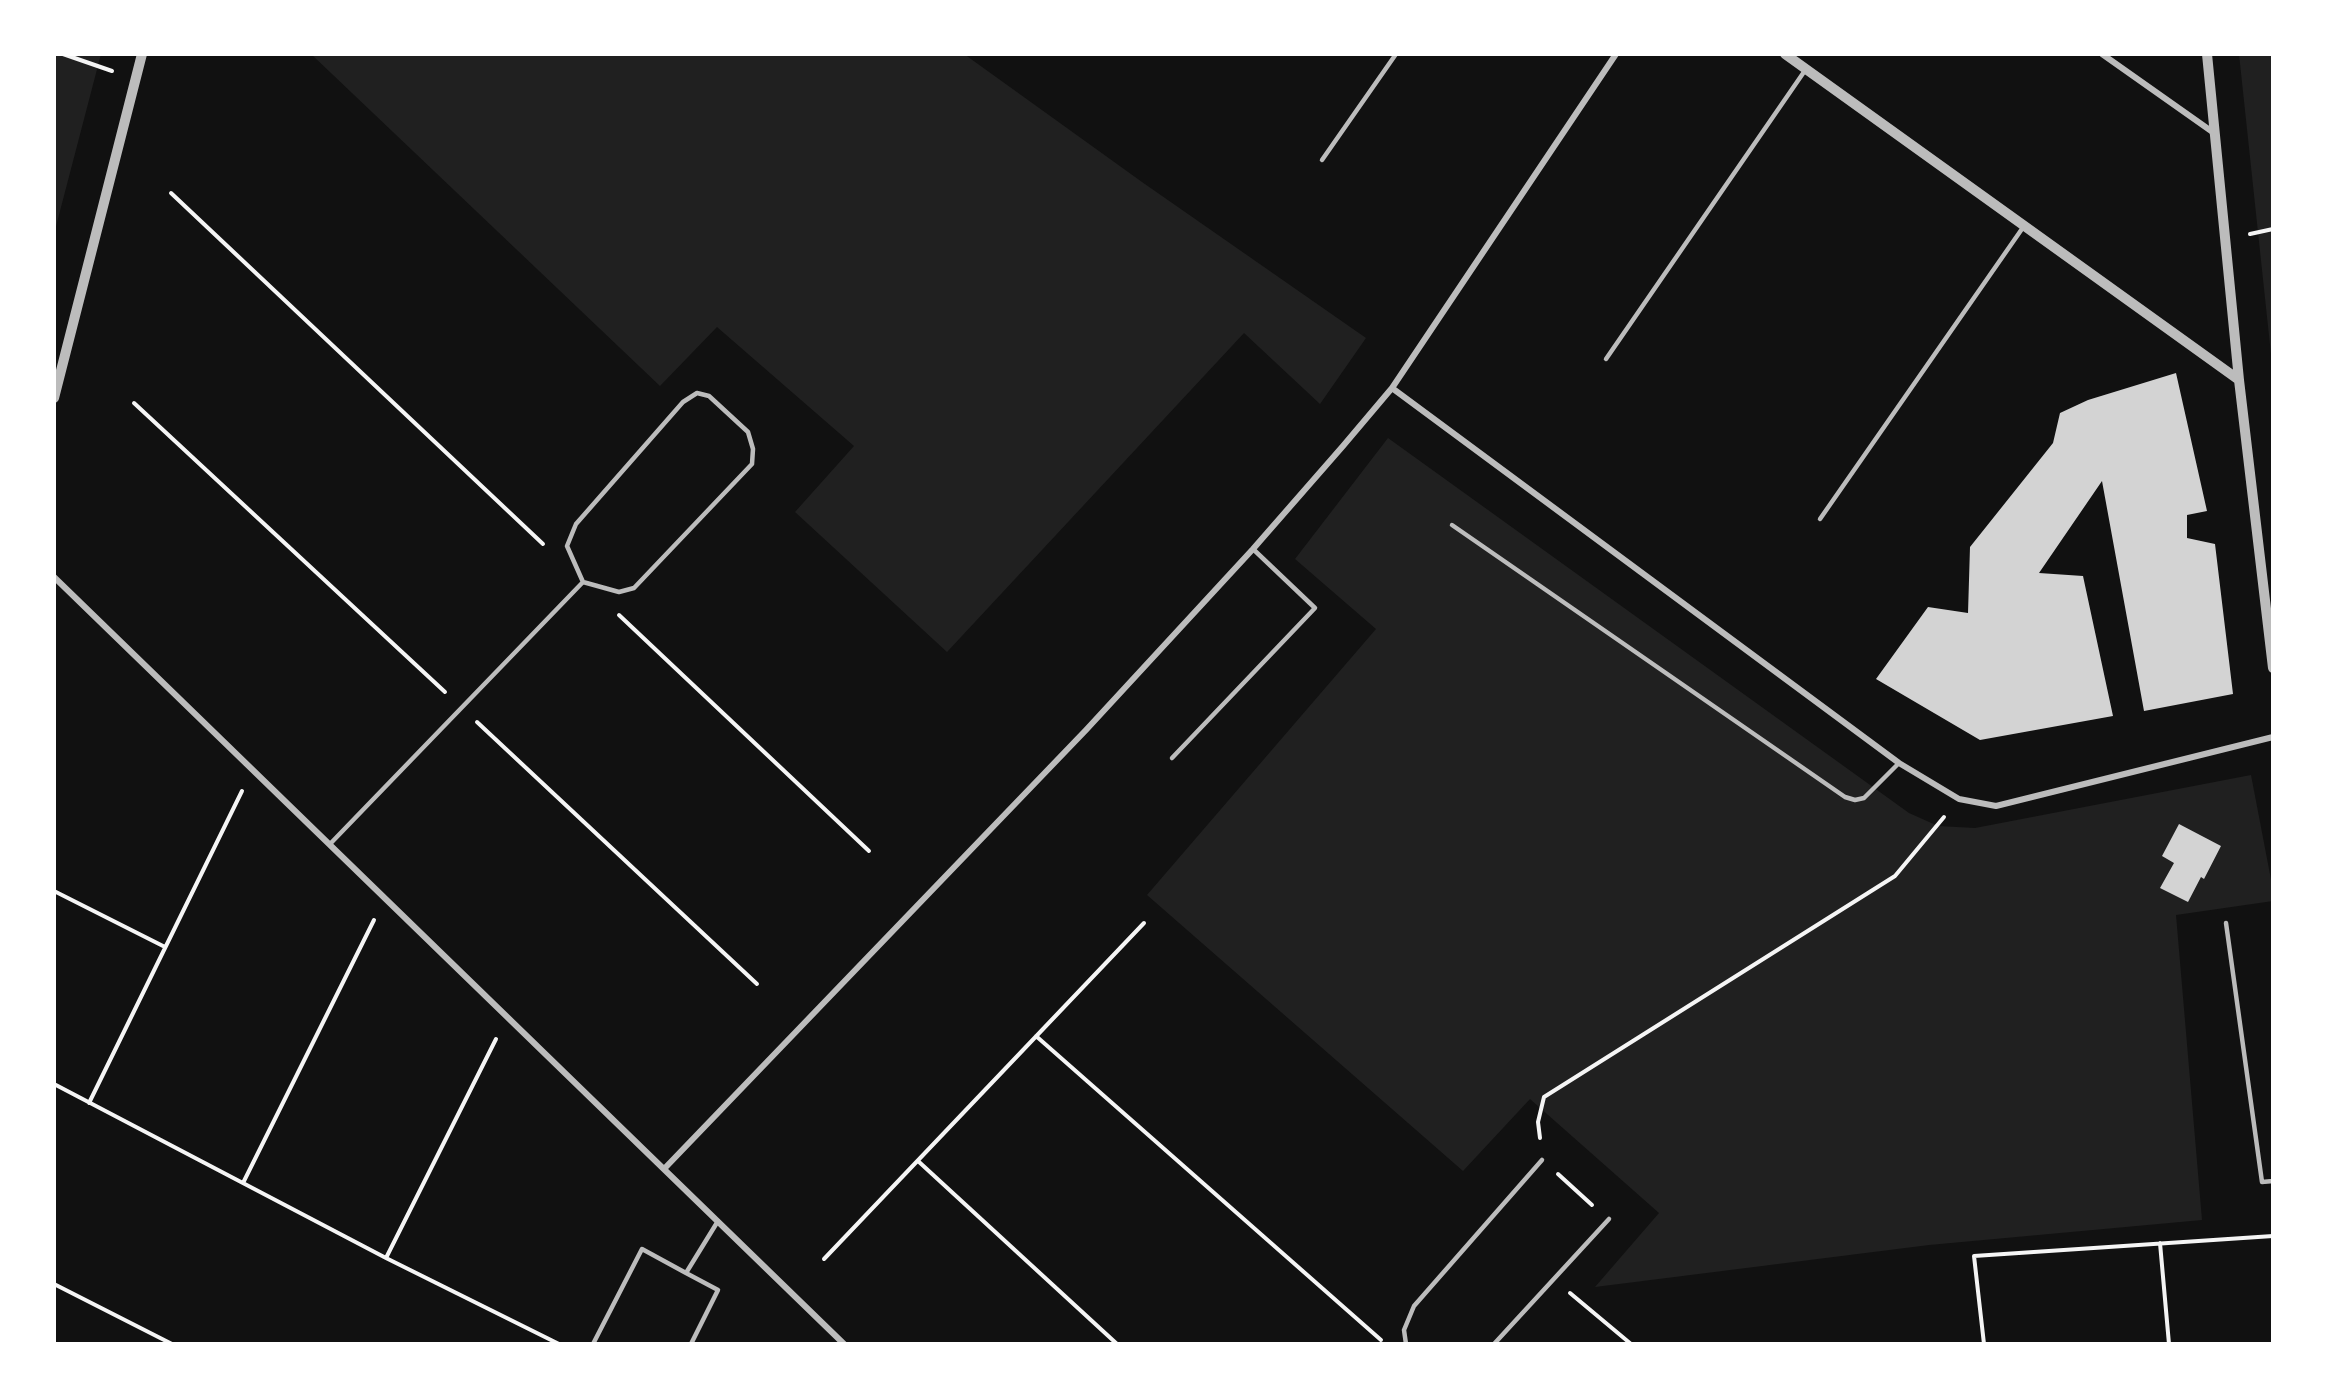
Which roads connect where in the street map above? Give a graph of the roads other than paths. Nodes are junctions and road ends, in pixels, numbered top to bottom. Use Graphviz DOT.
graph roads {
  1 [pos="142,54"];
  2 [pos="1396,54"];
  3 [pos="1617,54"];
  4 [pos="1785,54"];
  5 [pos="2102,54"];
  6 [pos="2207,54"];
  7 [pos="1806,69"];
  8 [pos="2215,133"];
  9 [pos="1322,160"];
  10 [pos="2025,226"];
  11 [pos="1606,359"];
  12 [pos="2239,380"];
  13 [pos="1392,388"];
  14 [pos="54,398"];
  15 [pos="1820,519"];
  16 [pos="1452,525"];
  17 [pos="1253,549"];
  18 [pos="54,576"];
  19 [pos="583,582"];
  20 [pos="2271,632"];
  21 [pos="2273,668"];
  22 [pos="2273,737"];
  23 [pos="1172,758"];
  24 [pos="1899,763"];
  25 [pos="330,844"];
  26 [pos="2226,923"];
  27 [pos="1542,1161"];
  28 [pos="664,1169"];
  29 [pos="2273,1181"];
  30 [pos="1608,1220"];
  31 [pos="718,1221"];
  32 [pos="686,1274"];
  33 [pos="593,1344"];
  34 [pos="691,1344"];
  35 [pos="844,1344"];
  36 [pos="1406,1344"];
  37 [pos="1494,1344"];
  1 -- 14 [label="street"];
  2 -- 9 [label="lane"];
  3 -- 13 [label="street"];
  4 -- 7 [label="street"];
  5 -- 8 [label="street"];
  6 -- 8 [label="street"];
  7 -- 10 [label="street"];
  7 -- 11 [label="lane"];
  8 -- 12 [label="street"];
  10 -- 12 [label="street"];
  10 -- 15 [label="lane"];
  12 -- 20 [label="street"];
  13 -- 17 [label="street"];
  13 -- 24 [label="street"];
  16 -- 24 [label="lane"];
  17 -- 23 [label="lane"];
  17 -- 28 [label="street"];
  18 -- 25 [label="street"];
  19 -- 19 [label="lane"];
  19 -- 25 [label="lane"];
  20 -- 21 [label="street"];
  22 -- 24 [label="street"];
  25 -- 28 [label="street"];
  26 -- 29 [label="lane"];
  27 -- 36 [label="lane"];
  28 -- 31 [label="street"];
  30 -- 37 [label="lane"];
  31 -- 32 [label="lane"];
  31 -- 35 [label="street"];
  32 -- 33 [label="lane"];
  32 -- 34 [label="lane"];
}
